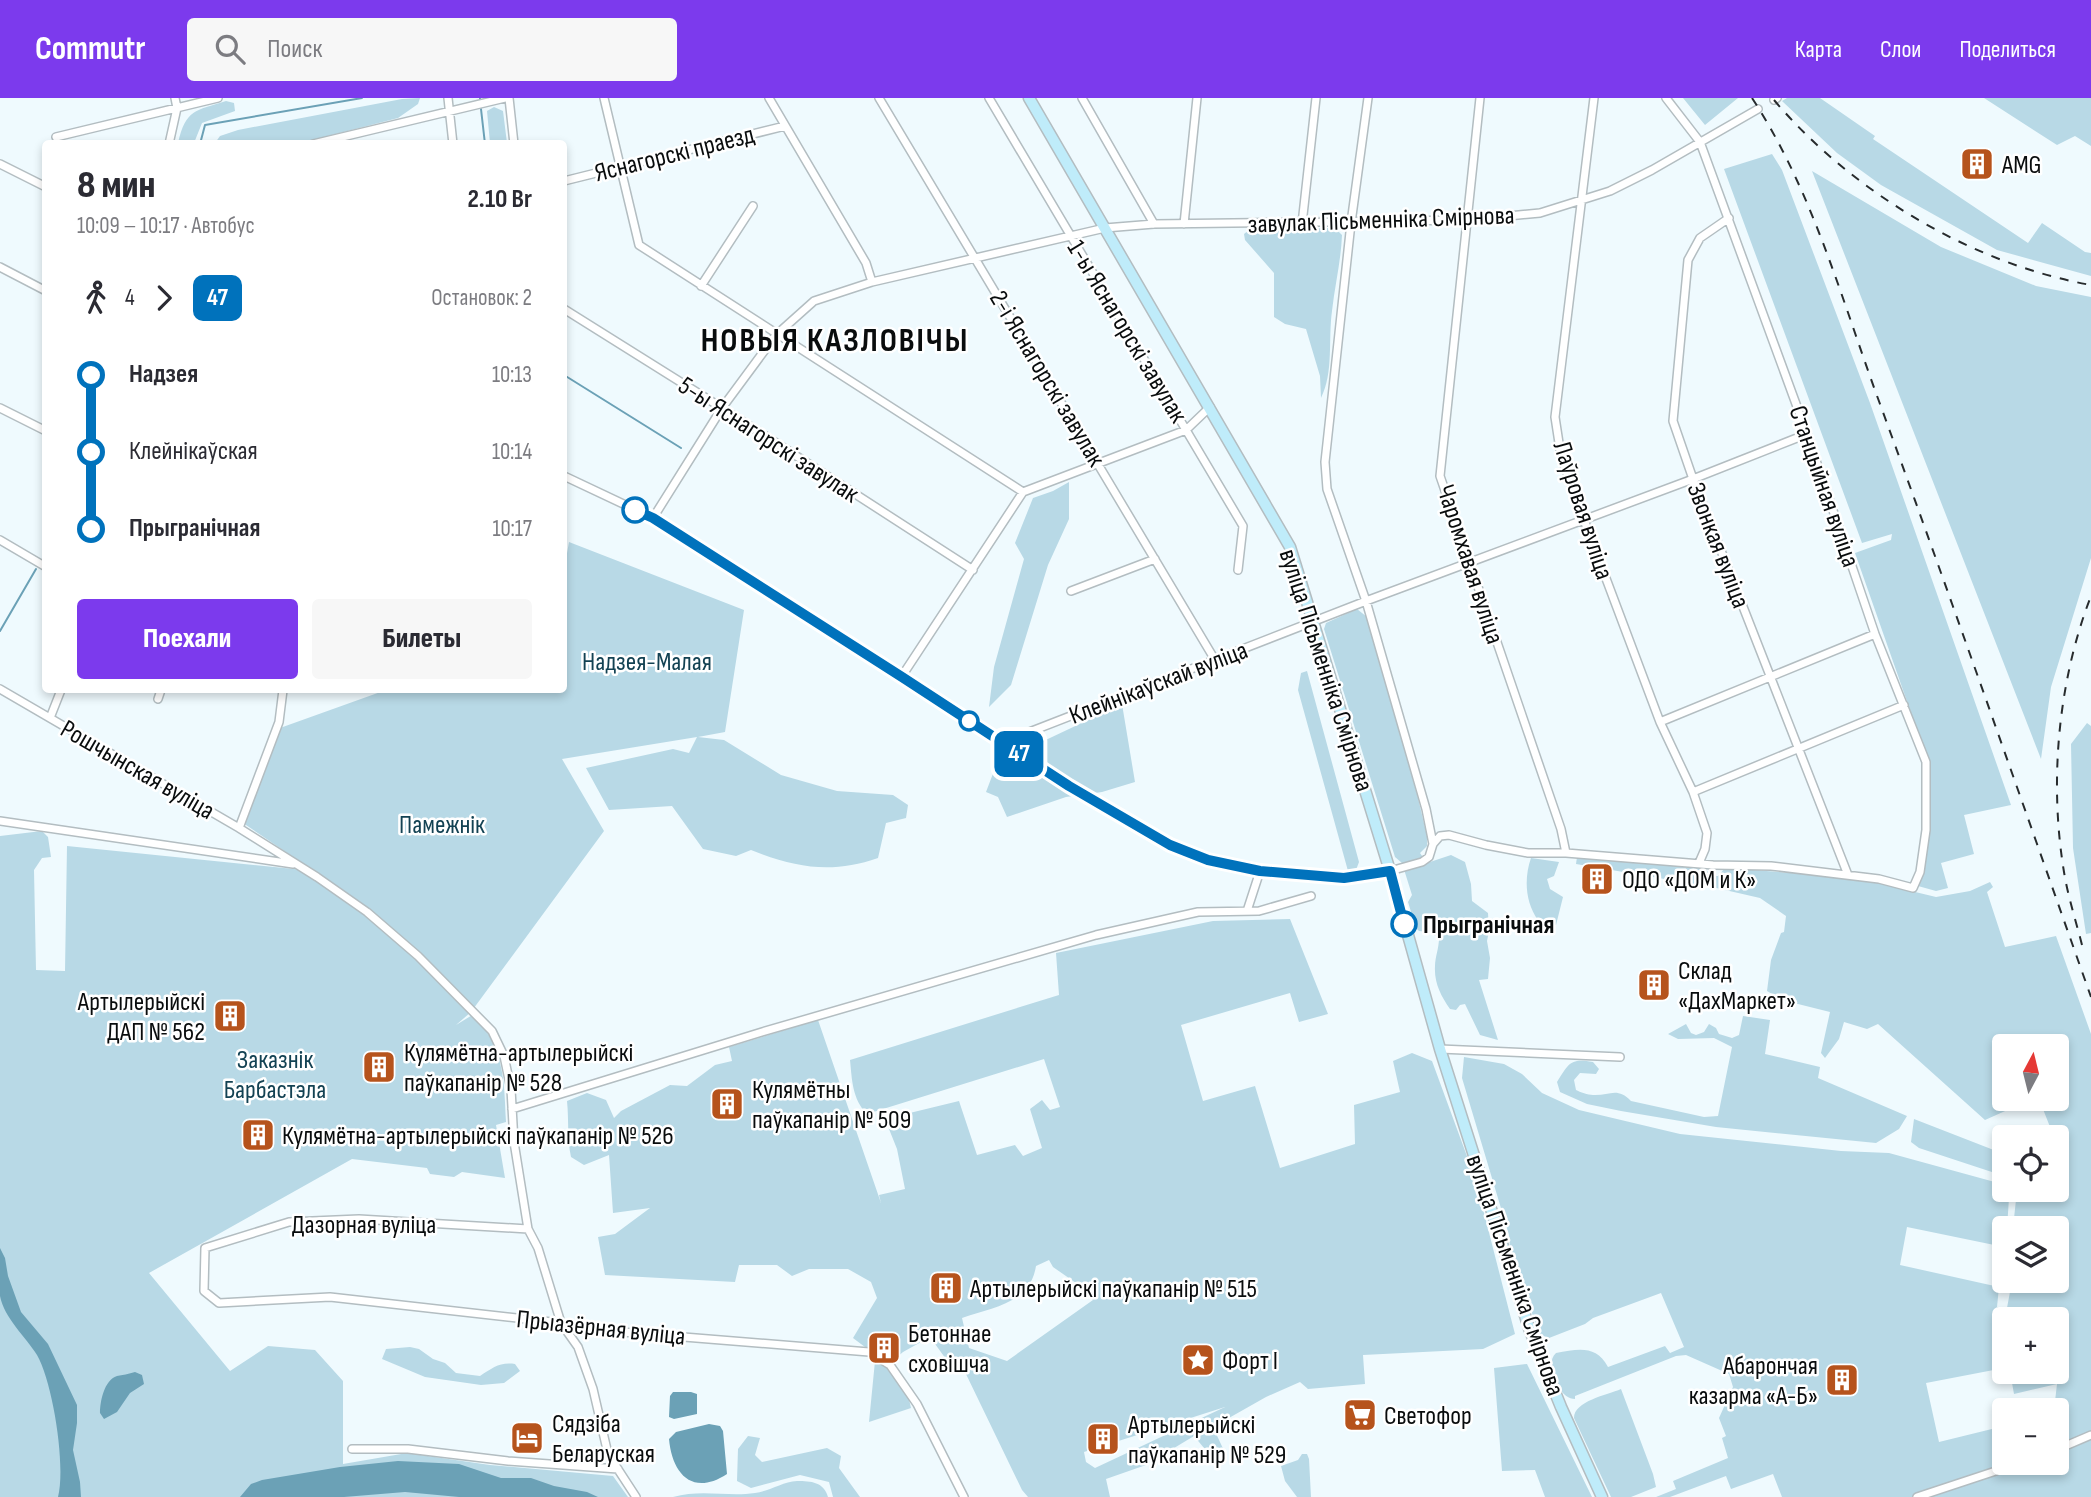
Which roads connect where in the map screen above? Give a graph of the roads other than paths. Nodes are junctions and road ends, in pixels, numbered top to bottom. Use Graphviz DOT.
graph roads {
  1 [pos="175,98"];
  2 [pos="218,98"];
  3 [pos="447,98"];
  4 [pos="507,98"];
  5 [pos="604,98"];
  6 [pos="769,98"];
  7 [pos="879,98"];
  8 [pos="989,98"];
  9 [pos="1029,98"];
  10 [pos="1082,98"];
  11 [pos="1198,98"];
  12 [pos="1316,98"];
  13 [pos="1368,98"];
  14 [pos="1480,98"];
  15 [pos="1594,98"];
  16 [pos="1666,98"];
  17 [pos="177,108"];
  18 [pos="1759,109"];
  19 [pos="449,111"];
  20 [pos="785,126"];
  21 [pos="56,137"];
  22 [pos="170,140"];
  23 [pos="329,140"];
  24 [pos="453,140"];
  25 [pos="513,140"];
  26 [pos="1700,142"];
  27 [pos="0,164"];
  28 [pos="620,167"];
  29 [pos="567,180"];
  30 [pos="42,185"];
  31 [pos="1581,202"];
  32 [pos="753,206"];
  33 [pos="1729,218"];
  34 [pos="1467,220"];
  35 [pos="1351,223"];
  36 [pos="1154,224"];
  37 [pos="1184,224"];
  38 [pos="1302,224"];
  39 [pos="1105,229"];
  40 [pos="1071,236"];
  41 [pos="977,258"];
  42 [pos="0,267"];
  43 [pos="872,282"];
  44 [pos="701,286"];
  45 [pos="42,289"];
  46 [pos="567,311"];
  47 [pos="776,335"];
  48 [pos="1210,407"];
  49 [pos="0,408"];
  50 [pos="722,408"];
  51 [pos="42,429"];
  52 [pos="1186,430"];
  53 [pos="1807,434"];
  54 [pos="1098,462"];
  55 [pos="567,477"];
  56 [pos="1693,480"];
  57 [pos="1023,492"];
  58 [pos="653,518"];
  59 [pos="1584,520"];
  60 [pos="0,540"];
  61 [pos="1155,558"];
  62 [pos="1470,562"];
  63 [pos="42,565"];
  64 [pos="973,570"];
  65 [pos="1238,570"];
  66 [pos="1071,591"];
  67 [pos="1366,601"];
  68 [pos="1314,621"];
  69 [pos="1875,634"];
  70 [pos="1215,660"];
  71 [pos="902,677"];
  72 [pos="1771,678"];
  73 [pos="0,690"];
  74 [pos="60,693"];
  75 [pos="160,693"];
  76 [pos="283,693"];
  77 [pos="158,699"];
  78 [pos="1904,705"];
  79 [pos="50,718"];
  80 [pos="1660,722"];
  81 [pos="1001,743"];
  82 [pos="1797,749"];
  83 [pos="1693,792"];
  84 [pos="0,821"];
  85 [pos="239,828"];
  86 [pos="1433,844"];
  87 [pos="1566,853"];
  88 [pos="1699,863"];
  89 [pos="297,864"];
  90 [pos="1260,871"];
  91 [pos="1390,871"];
  92 [pos="1848,875"];
  93 [pos="1311,896"];
  94 [pos="1247,911"];
  95 [pos="1440,1049"];
  96 [pos="1620,1057"];
  97 [pos="512,1109"];
  98 [pos="528,1229"];
  99 [pos="205,1248"];
  100 [pos="561,1323"];
  101 [pos="2091,1436"];
  102 [pos="2069,1445"];
  103 [pos="352,1449"];
  104 [pos="618,1469"];
  105 [pos="1992,1472"];
  106 [pos="636,1497"];
  107 [pos="964,1497"];
  108 [pos="1602,1497"];
  109 [pos="1917,1497"];
  1 -- 17 [label="street"];
  2 -- 17 [label="street"];
  3 -- 19 [label="street"];
  4 -- 19 [label="street"];
  4 -- 25 [label="street"];
  5 -- 28 [label="street"];
  6 -- 20 [label="street"];
  7 -- 41 [label="street, 2-і Яснагорскі завулак"];
  8 -- 40 [label="street, 1-ы Яснагорскі завулак"];
  9 -- 39 [label="main road, вуліца Пісьменніка Смірнова"];
  10 -- 36 [label="street"];
  11 -- 37 [label="street"];
  12 -- 38 [label="street"];
  13 -- 35 [label="street, вуліца Пісьменніка Смірнова"];
  14 -- 34 [label="street, Чаромхавая вуліца"];
  15 -- 31 [label="street, Лаўровая вуліца"];
  16 -- 26 [label="street, Станцыйная вуліца"];
  17 -- 21 [label="street"];
  17 -- 22 [label="street"];
  18 -- 26 [label="street, завулак Пісьменніка Смірнова"];
  19 -- 23 [label="street"];
  19 -- 24 [label="street"];
  20 -- 28 [label="street, Яснагорскі праезд"];
  20 -- 43 [label="street"];
  26 -- 31 [label="street, завулак Пісьменніка Смірнова"];
  26 -- 33 [label="street, Станцыйная вуліца"];
  27 -- 30 [label="street"];
  28 -- 29 [label="street, Яснагорскі праезд"];
  28 -- 44 [label="street"];
  31 -- 34 [label="street, завулак Пісьменніка Смірнова"];
  31 -- 59 [label="street, Лаўровая вуліца"];
  32 -- 44 [label="street"];
  33 -- 53 [label="street, Станцыйная вуліца"];
  33 -- 56 [label="street, Звонкая вуліца"];
  34 -- 35 [label="street, завулак Пісьменніка Смірнова"];
  34 -- 62 [label="street, Чаромхавая вуліца"];
  35 -- 38 [label="street, завулак Пісьменніка Смірнова"];
  35 -- 67 [label="street, вуліца Пісьменніка Смірнова"];
  36 -- 37 [label="street, завулак Пісьменніка Смірнова"];
  36 -- 39 [label="street, завулак Пісьменніка Смірнова"];
  37 -- 38 [label="street, завулак Пісьменніка Смірнова"];
  39 -- 40 [label="street"];
  39 -- 48 [label="main road, вуліца Пісьменніка Смірнова"];
  40 -- 41 [label="street"];
  40 -- 52 [label="street, 1-ы Яснагорскі завулак"];
  41 -- 43 [label="street"];
  41 -- 54 [label="street, 2-і Яснагорскі завулак"];
  42 -- 45 [label="street"];
  43 -- 47 [label="street"];
  44 -- 47 [label="street"];
  46 -- 50 [label="street, 5-ы Яснагорскі завулак"];
  47 -- 50 [label="street"];
  47 -- 57 [label="street"];
  48 -- 52 [label="street"];
  48 -- 68 [label="main road, вуліца Пісьменніка Смірнова"];
  49 -- 51 [label="street"];
  50 -- 58 [label="street"];
  50 -- 64 [label="street, 5-ы Яснагорскі завулак"];
  52 -- 54 [label="street"];
  52 -- 65 [label="street, 1-ы Яснагорскі завулак"];
  53 -- 56 [label="street, Клейнікаўскай вуліца"];
  53 -- 69 [label="street, Станцыйная вуліца"];
  54 -- 57 [label="street"];
  54 -- 61 [label="street, 2-і Яснагорскі завулак"];
  55 -- 58 [label="street"];
  56 -- 59 [label="street, Клейнікаўскай вуліца"];
  56 -- 72 [label="street, Звонкая вуліца"];
  57 -- 64 [label="street"];
  58 -- 71 [label="street"];
  59 -- 62 [label="street, Клейнікаўскай вуліца"];
  59 -- 80 [label="street, Лаўровая вуліца"];
  60 -- 63 [label="street"];
  61 -- 66 [label="street"];
  61 -- 70 [label="street, 2-і Яснагорскі завулак"];
  62 -- 67 [label="street, Клейнікаўскай вуліца"];
  62 -- 87 [label="street, Чаромхавая вуліца"];
  64 -- 71 [label="street"];
  67 -- 68 [label="street, Клейнікаўскай вуліца"];
  67 -- 86 [label="street, вуліца Пісьменніка Смірнова"];
  68 -- 70 [label="street, Клейнікаўскай вуліца"];
  68 -- 91 [label="main road, вуліца Пісьменніка Смірнова"];
  69 -- 72 [label="street"];
  69 -- 78 [label="street, Станцыйная вуліца"];
  70 -- 81 [label="street, Клейнікаўскай вуліца"];
  71 -- 81 [label="street"];
  72 -- 80 [label="street"];
  72 -- 82 [label="street, Звонкая вуліца"];
  73 -- 79 [label="street, Рошчынская вуліца"];
  74 -- 79 [label="street"];
  75 -- 77 [label="street"];
  76 -- 85 [label="street"];
  78 -- 82 [label="street"];
  78 -- 92 [label="street, Станцыйная вуліца"];
  79 -- 85 [label="street, Рошчынская вуліца"];
  80 -- 83 [label="street, Лаўровая вуліца"];
  81 -- 90 [label="street"];
  82 -- 83 [label="street"];
  82 -- 92 [label="street, Звонкая вуліца"];
  83 -- 88 [label="street, Лаўровая вуліца"];
  84 -- 89 [label="street"];
  85 -- 89 [label="street, Рошчынская вуліца"];
  86 -- 87 [label="street"];
  86 -- 91 [label="street"];
  87 -- 88 [label="street"];
  88 -- 92 [label="street"];
  89 -- 97 [label="street, Рошчынская вуліца"];
  90 -- 91 [label="street"];
  90 -- 94 [label="street"];
  91 -- 95 [label="main road, вуліца Пісьменніка Смірнова"];
  93 -- 94 [label="street"];
  94 -- 97 [label="street"];
  95 -- 96 [label="street"];
  95 -- 108 [label="main road, вуліца Пісьменніка Смірнова"];
  97 -- 98 [label="street"];
  98 -- 99 [label="street, Дазорная вуліца"];
  98 -- 100 [label="street"];
  99 -- 100 [label="street, Прыазёрная вуліца"];
  100 -- 104 [label="street"];
  100 -- 107 [label="street, Прыазёрная вуліца"];
  101 -- 102 [label="street"];
  103 -- 104 [label="street"];
  104 -- 106 [label="street"];
  105 -- 109 [label="street"];
}
